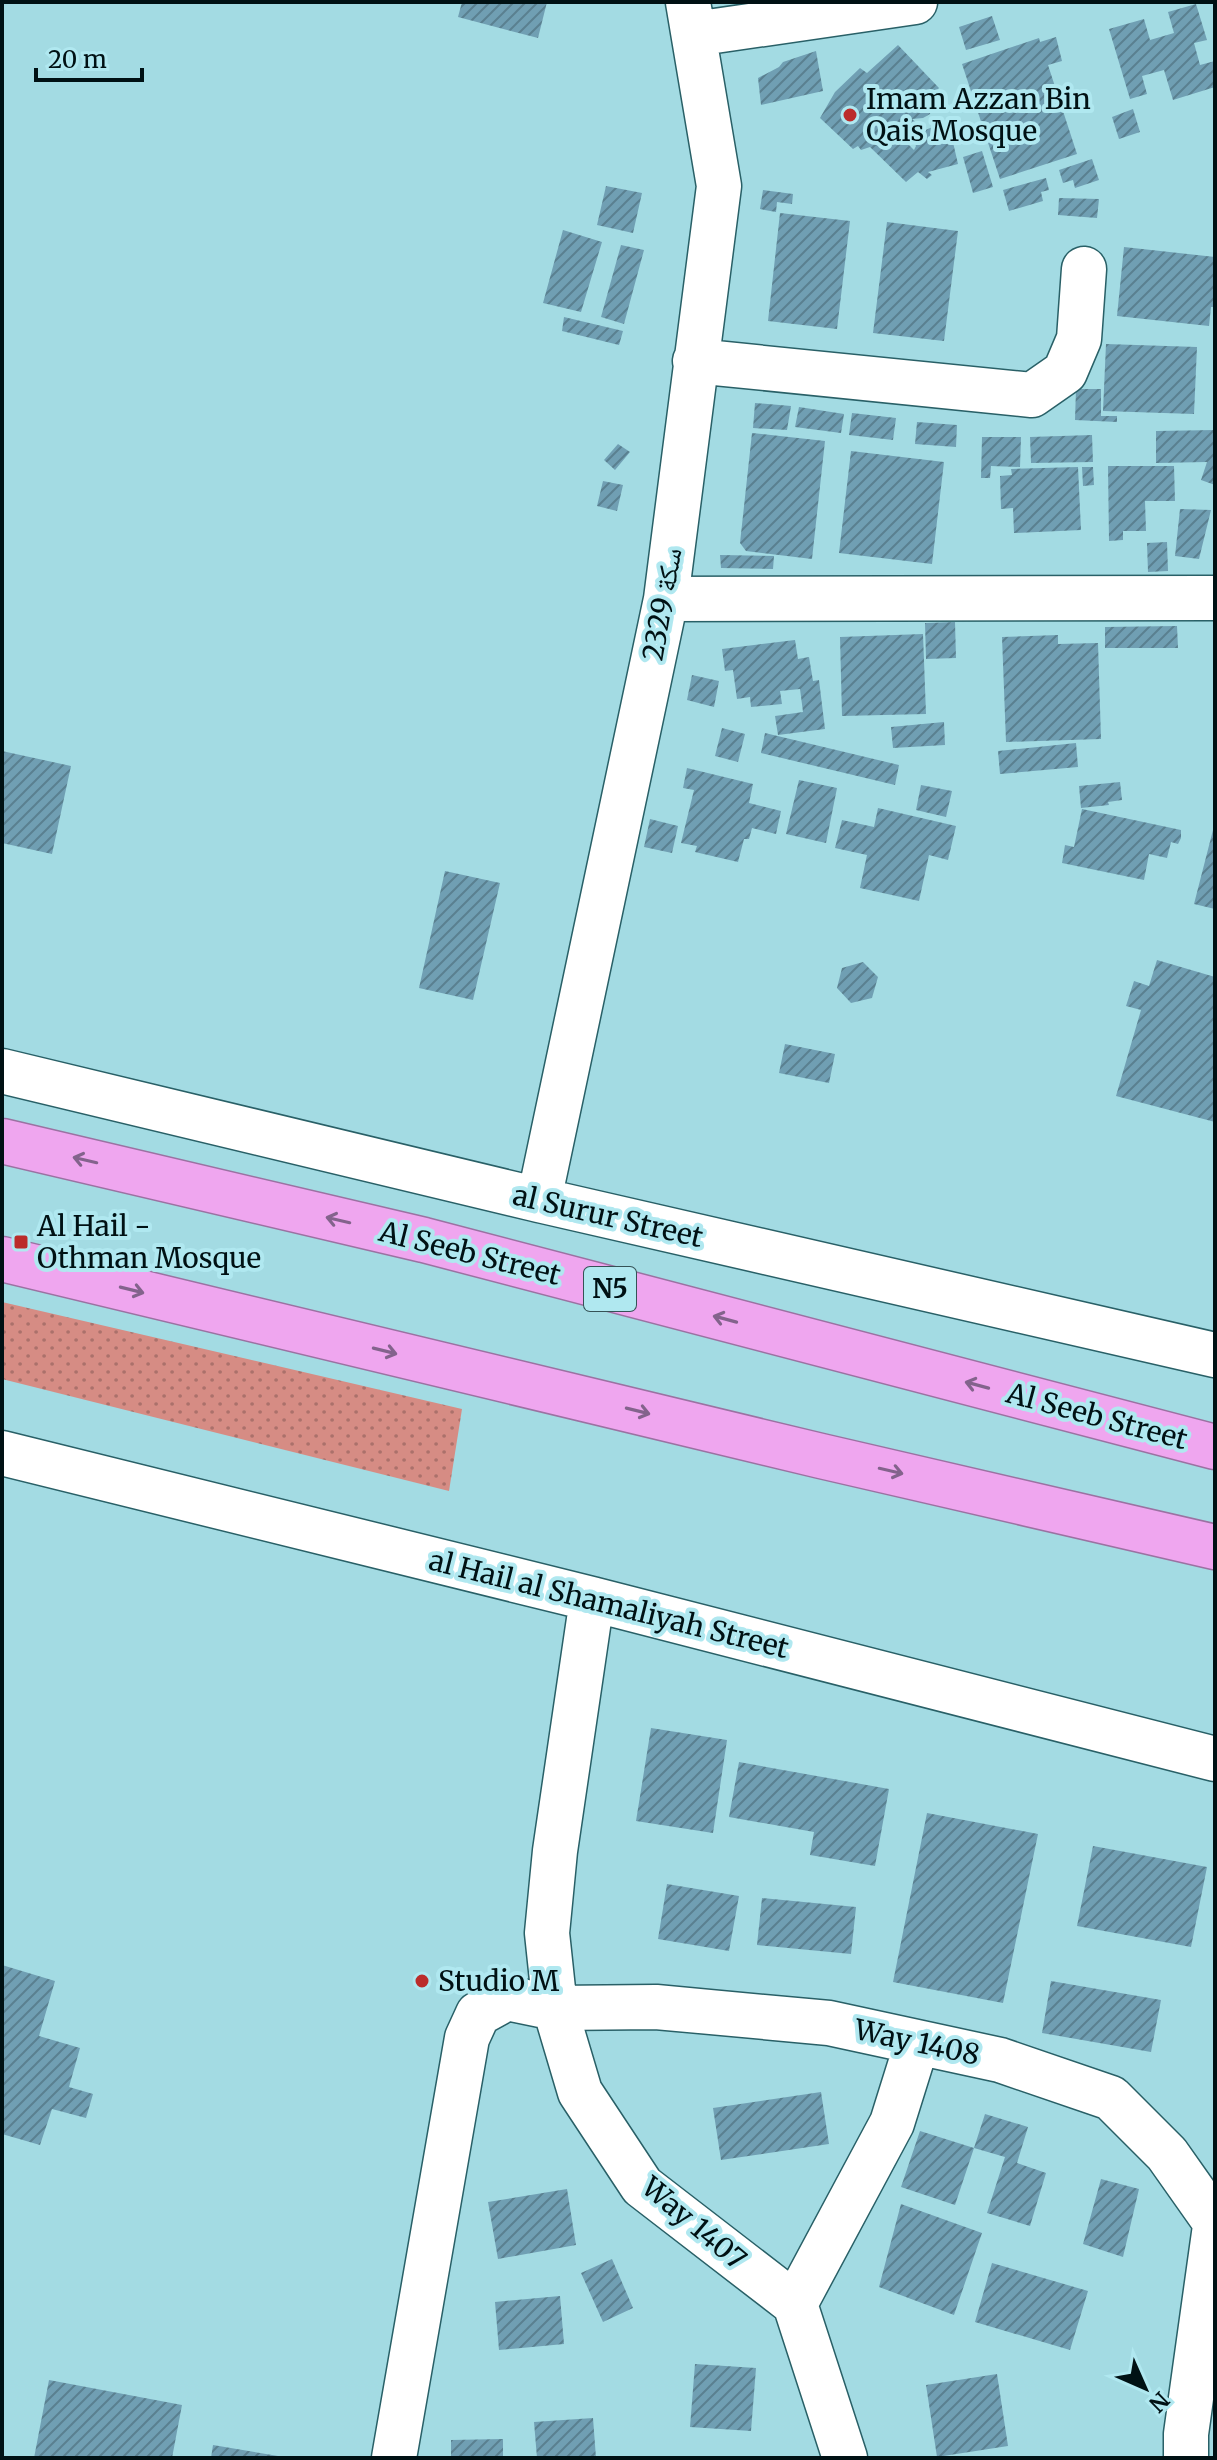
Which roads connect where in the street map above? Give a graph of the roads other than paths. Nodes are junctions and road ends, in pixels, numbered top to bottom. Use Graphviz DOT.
graph roads {
  1 [pos="915,2"];
  2 [pos="691,18"];
  3 [pos="1084,269"];
  4 [pos="695,361"];
  5 [pos="1215,598"];
  6 [pos="666,599"];
  7 [pos="2,1071"];
  8 [pos="2,1141"];
  9 [pos="539,1200"];
  10 [pos="2,1259"];
  11 [pos="1215,1355"];
  12 [pos="1215,1447"];
  13 [pos="2,1453"];
  14 [pos="1215,1547"];
  15 [pos="592,1599"];
  16 [pos="1215,1759"];
  17 [pos="555,2008"];
  18 [pos="917,2043"];
  19 [pos="1215,2224"];
  20 [pos="795,2304"];
  21 [pos="394,2458"];
  22 [pos="845,2458"];
  23 [pos="1186,2458"];
  1 -- 2 [label="street"];
  2 -- 4 [label="street, سكة 2329"];
  3 -- 4 [label="street"];
  4 -- 6 [label="street, سكة 2329"];
  5 -- 6 [label="street"];
  6 -- 9 [label="street, سكة 2329"];
  7 -- 9 [label="street, al Surur Street"];
  12 -- 8 [label="highway, Al Seeb Street / N5, one-way"];
  9 -- 11 [label="street, al Surur Street"];
  10 -- 14 [label="highway, one-way"];
  13 -- 15 [label="street, al Hail al Shamaliyah Street"];
  15 -- 16 [label="street, al Hail al Shamaliyah Street"];
  15 -- 17 [label="street, Way 1407"];
  17 -- 18 [label="street, Way 1408"];
  17 -- 20 [label="street, Way 1407"];
  17 -- 21 [label="street, Way 1408"];
  18 -- 19 [label="street, Way 1408"];
  18 -- 20 [label="street"];
  19 -- 23 [label="street, Way 1408"];
  20 -- 22 [label="street"];
}
